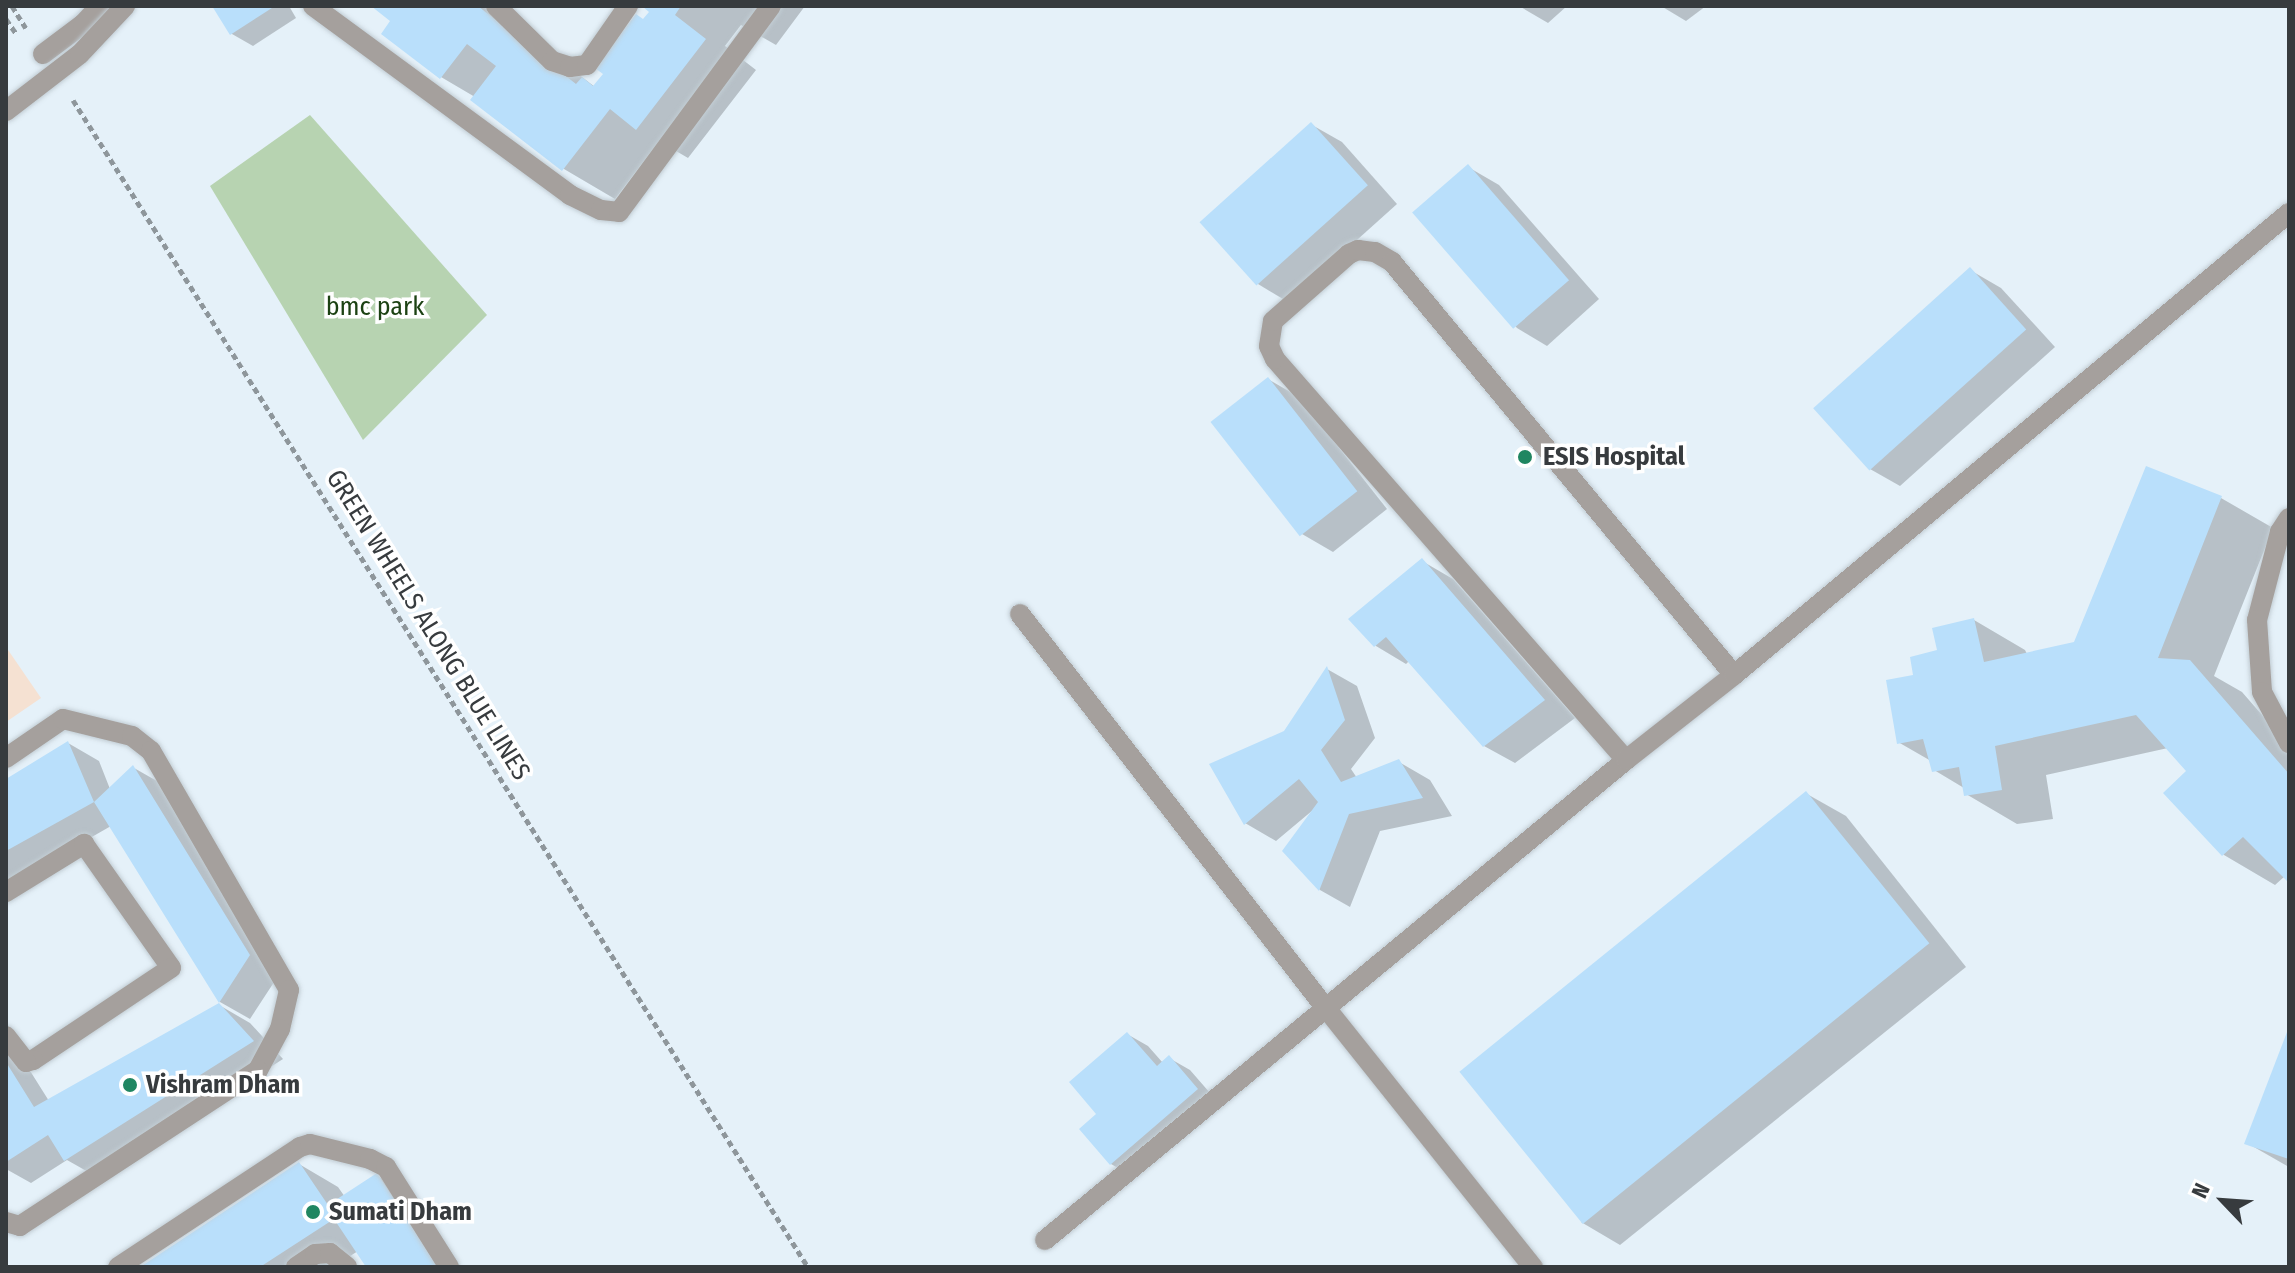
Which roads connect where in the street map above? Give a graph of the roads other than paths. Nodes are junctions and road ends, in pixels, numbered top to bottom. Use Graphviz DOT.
graph roads {
  1 [pos="100,6"];
  2 [pos="125,6"];
  3 [pos="313,6"];
  4 [pos="496,6"];
  5 [pos="628,6"];
  6 [pos="771,6"];
  7 [pos="43,54"];
  8 [pos="6,111"];
  9 [pos="2289,213"];
  10 [pos="2289,518"];
  11 [pos="1020,614"];
  12 [pos="1734,675"];
  13 [pos="2289,743"];
  14 [pos="6,758"];
  15 [pos="1626,760"];
  16 [pos="6,892"];
  17 [pos="1326,1008"];
  18 [pos="6,1036"];
  19 [pos="6,1222"];
  20 [pos="1045,1240"];
  21 [pos="118,1267"];
  22 [pos="296,1267"];
  23 [pos="347,1267"];
  24 [pos="449,1267"];
  25 [pos="1533,1267"];
  1 -- 7 [label="street"];
  2 -- 8 [label="street, bridge"];
  3 -- 6 [label="street"];
  4 -- 5 [label="street"];
  9 -- 12 [label="street"];
  10 -- 13 [label="street"];
  11 -- 17 [label="street"];
  12 -- 15 [label="street"];
  12 -- 15 [label="street"];
  14 -- 19 [label="street"];
  15 -- 17 [label="street"];
  16 -- 18 [label="street"];
  17 -- 20 [label="street"];
  17 -- 25 [label="street"];
  21 -- 24 [label="street"];
  22 -- 23 [label="street"];
}
